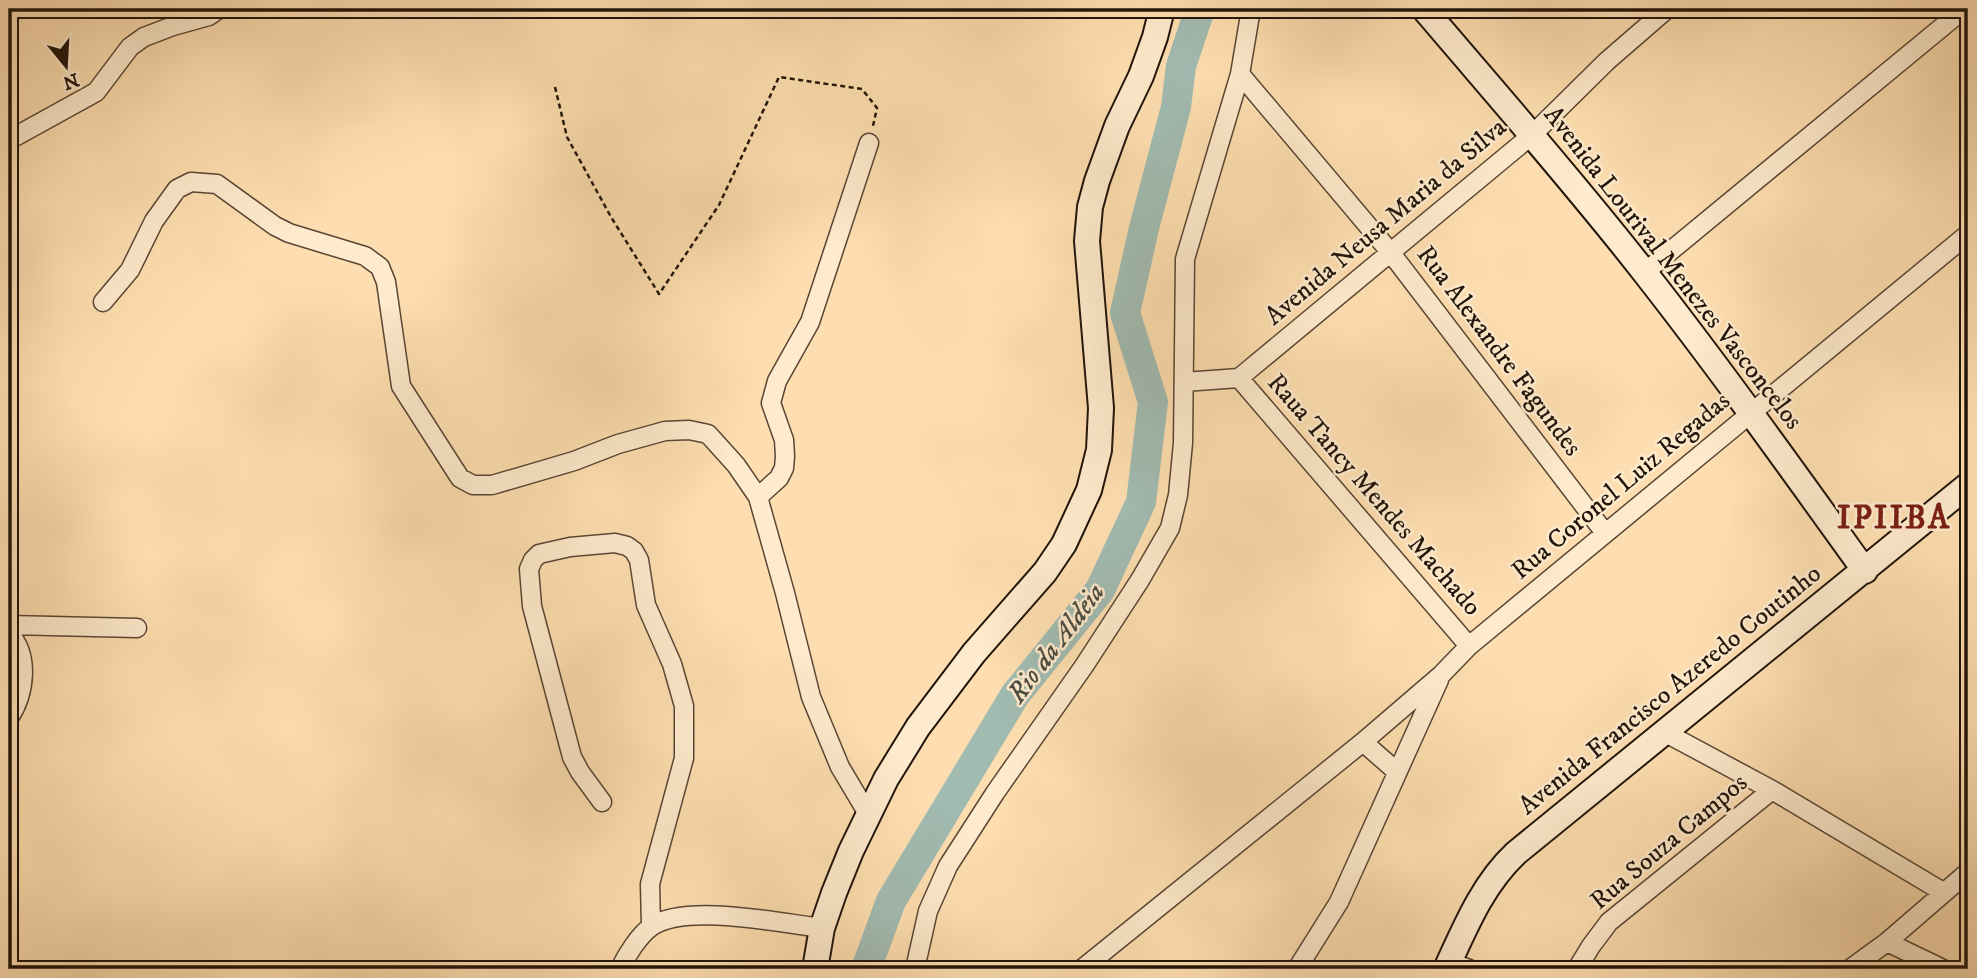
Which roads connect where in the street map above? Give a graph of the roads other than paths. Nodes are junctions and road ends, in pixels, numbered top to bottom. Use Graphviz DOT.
graph roads {
  1 [pos="219,9"];
  2 [pos="1162,9"];
  3 [pos="1251,9"];
  4 [pos="1424,9"];
  5 [pos="1668,9"];
  6 [pos="1964,9"];
  7 [pos="1240,74"];
  8 [pos="1532,135"];
  9 [pos="9,140"];
  10 [pos="869,143"];
  11 [pos="1968,234"];
  12 [pos="1391,253"];
  13 [pos="1645,272"];
  14 [pos="103,302"];
  15 [pos="1239,378"];
  16 [pos="1184,382"];
  17 [pos="1751,413"];
  18 [pos="1968,485"];
  19 [pos="758,497"];
  20 [pos="1605,533"];
  21 [pos="1865,571"];
  22 [pos="9,625"];
  23 [pos="137,628"];
  24 [pos="9,633"];
  25 [pos="1469,646"];
  26 [pos="1441,675"];
  27 [pos="9,718"];
  28 [pos="1664,732"];
  29 [pos="1363,742"];
  30 [pos="1396,771"];
  31 [pos="1772,790"];
  32 [pos="602,802"];
  33 [pos="868,814"];
  34 [pos="1968,872"];
  35 [pos="1943,892"];
  36 [pos="651,926"];
  37 [pos="822,928"];
  38 [pos="1887,942"];
  39 [pos="1455,967"];
  40 [pos="620,969"];
  41 [pos="815,969"];
  42 [pos="915,969"];
  43 [pos="1082,969"];
  44 [pos="1297,969"];
  45 [pos="1577,969"];
  46 [pos="1850,969"];
  47 [pos="1943,969"];
  1 -- 9 [label="street"];
  2 -- 33 [label="street"];
  3 -- 7 [label="street"];
  4 -- 8 [label="street, Avenida Lourival Menezes Vasconcelos"];
  5 -- 8 [label="street, Avenida Neusa Maria da Silva"];
  6 -- 13 [label="street"];
  7 -- 12 [label="street, Rua Alexandre Fagundes"];
  7 -- 16 [label="street"];
  8 -- 12 [label="street, Avenida Neusa Maria da Silva"];
  8 -- 13 [label="street, Avenida Lourival Menezes Vasconcelos"];
  10 -- 19 [label="street"];
  11 -- 17 [label="street, Rua Coronel Luiz Regadas"];
  12 -- 15 [label="street, Avenida Neusa Maria da Silva"];
  12 -- 20 [label="street, Rua Alexandre Fagundes"];
  13 -- 17 [label="street, Avenida Lourival Menezes Vasconcelos"];
  14 -- 19 [label="street"];
  15 -- 16 [label="street"];
  15 -- 25 [label="street, Raua Tancy Mendes Machado"];
  16 -- 42 [label="street"];
  17 -- 20 [label="street, Rua Coronel Luiz Regadas"];
  17 -- 21 [label="street, Avenida Lourival Menezes Vasconcelos"];
  18 -- 21 [label="street, Avenida Francisco Azeredo Coutinho"];
  19 -- 33 [label="street"];
  20 -- 25 [label="street, Rua Coronel Luiz Regadas"];
  21 -- 28 [label="street, Avenida Francisco Azeredo Coutinho"];
  22 -- 23 [label="street"];
  24 -- 27 [label="street"];
  25 -- 26 [label="street, Rua Coronel Luiz Regadas"];
  26 -- 29 [label="street, Rua Coronel Luiz Regadas"];
  26 -- 30 [label="street, Rua Coronel Luiz Regadas"];
  28 -- 31 [label="street, Rua Souza Campos"];
  28 -- 39 [label="street, Avenida Francisco Azeredo Coutinho"];
  29 -- 30 [label="street"];
  29 -- 43 [label="street, Rua Coronel Luiz Regadas"];
  30 -- 44 [label="street, Rua Coronel Luiz Regadas"];
  31 -- 35 [label="street, Rua Souza Campos"];
  31 -- 45 [label="street, Rua Souza Campos"];
  32 -- 36 [label="street"];
  33 -- 37 [label="street"];
  34 -- 35 [label="street"];
  35 -- 38 [label="street"];
  36 -- 37 [label="street"];
  36 -- 40 [label="street"];
  37 -- 41 [label="street"];
  38 -- 46 [label="street"];
  38 -- 47 [label="street"];
}
